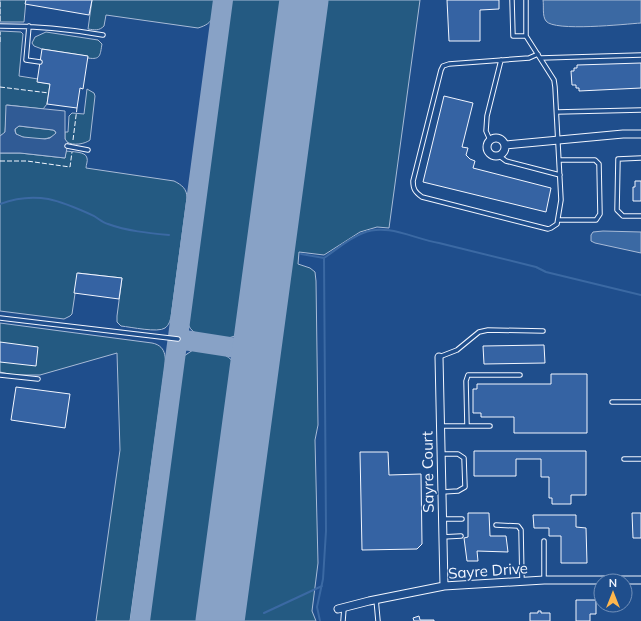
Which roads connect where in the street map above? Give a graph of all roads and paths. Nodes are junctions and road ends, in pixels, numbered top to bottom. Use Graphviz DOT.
graph roads {
  1 [pos="512,0"];
  2 [pos="526,0"];
  3 [pos="0,26"];
  4 [pos="29,26"];
  5 [pos="103,35"];
  6 [pos="526,36"];
  7 [pos="538,54"];
  8 [pos="641,55"];
  9 [pos="540,58"];
  10 [pos="501,60"];
  11 [pos="40,62"];
  12 [pos="641,110"];
  13 [pos="557,112"];
  14 [pos="641,134"];
  15 [pos="490,140"];
  16 [pos="558,140"];
  17 [pos="505,145"];
  18 [pos="67,146"];
  19 [pos="88,150"];
  20 [pos="498,155"];
  21 [pos="641,158"];
  22 [pos="559,160"];
  23 [pos="560,176"];
  24 [pos="641,216"];
  25 [pos="558,220"];
  26 [pos="0,318"];
  27 [pos="543,331"];
  28 [pos="178,339"];
  29 [pos="439,357"];
  30 [pos="0,375"];
  31 [pos="520,375"];
  32 [pos="38,379"];
  33 [pos="612,402"];
  34 [pos="641,402"];
  35 [pos="440,426"];
  36 [pos="467,426"];
  37 [pos="490,426"];
  38 [pos="441,454"];
  39 [pos="624,459"];
  40 [pos="641,459"];
  41 [pos="442,492"];
  42 [pos="442,519"];
  43 [pos="462,519"];
  44 [pos="496,525"];
  45 [pos="461,536"];
  46 [pos="442,537"];
  47 [pos="544,541"];
  48 [pos="544,580"];
  49 [pos="641,580"];
  50 [pos="522,581"];
  51 [pos="444,586"];
  52 [pos="376,599"];
  53 [pos="341,608"];
  54 [pos="342,621"];
  55 [pos="378,621"];
  1 -- 6 [label="lane"];
  2 -- 6 [label="lane"];
  3 -- 4 [label="lane"];
  4 -- 5 [label="lane"];
  4 -- 11 [label="lane"];
  6 -- 7 [label="lane"];
  7 -- 9 [label="lane"];
  7 -- 10 [label="lane"];
  8 -- 9 [label="lane"];
  9 -- 13 [label="lane"];
  10 -- 15 [label="lane"];
  10 -- 25 [label="lane"];
  12 -- 13 [label="lane"];
  13 -- 16 [label="lane"];
  14 -- 16 [label="street"];
  15 -- 17 [label="street"];
  15 -- 20 [label="street"];
  16 -- 17 [label="street"];
  16 -- 22 [label="lane"];
  17 -- 20 [label="street"];
  18 -- 19 [label="lane"];
  20 -- 23 [label="lane"];
  21 -- 24 [label="lane"];
  22 -- 23 [label="lane"];
  22 -- 25 [label="lane"];
  23 -- 25 [label="lane"];
  26 -- 28 [label="lane"];
  27 -- 29 [label="lane"];
  29 -- 35 [label="street, Sayre Court"];
  30 -- 32 [label="lane"];
  31 -- 36 [label="lane"];
  33 -- 34 [label="lane"];
  35 -- 36 [label="lane"];
  35 -- 38 [label="street, Sayre Court"];
  36 -- 37 [label="lane"];
  38 -- 41 [label="street, Sayre Court"];
  38 -- 41 [label="lane"];
  39 -- 40 [label="lane"];
  41 -- 42 [label="street, Sayre Court"];
  42 -- 43 [label="lane"];
  42 -- 46 [label="street, Sayre Court"];
  44 -- 50 [label="lane"];
  45 -- 46 [label="lane"];
  46 -- 51 [label="street, Sayre Court"];
  47 -- 48 [label="lane"];
  48 -- 49 [label="street, Sayre Drive"];
  48 -- 50 [label="street, Sayre Drive"];
  50 -- 51 [label="street, Sayre Drive"];
  51 -- 52 [label="street, Sayre Drive"];
  52 -- 53 [label="street, Sayre Drive"];
  52 -- 55 [label="lane"];
  53 -- 54 [label="lane"];
}
